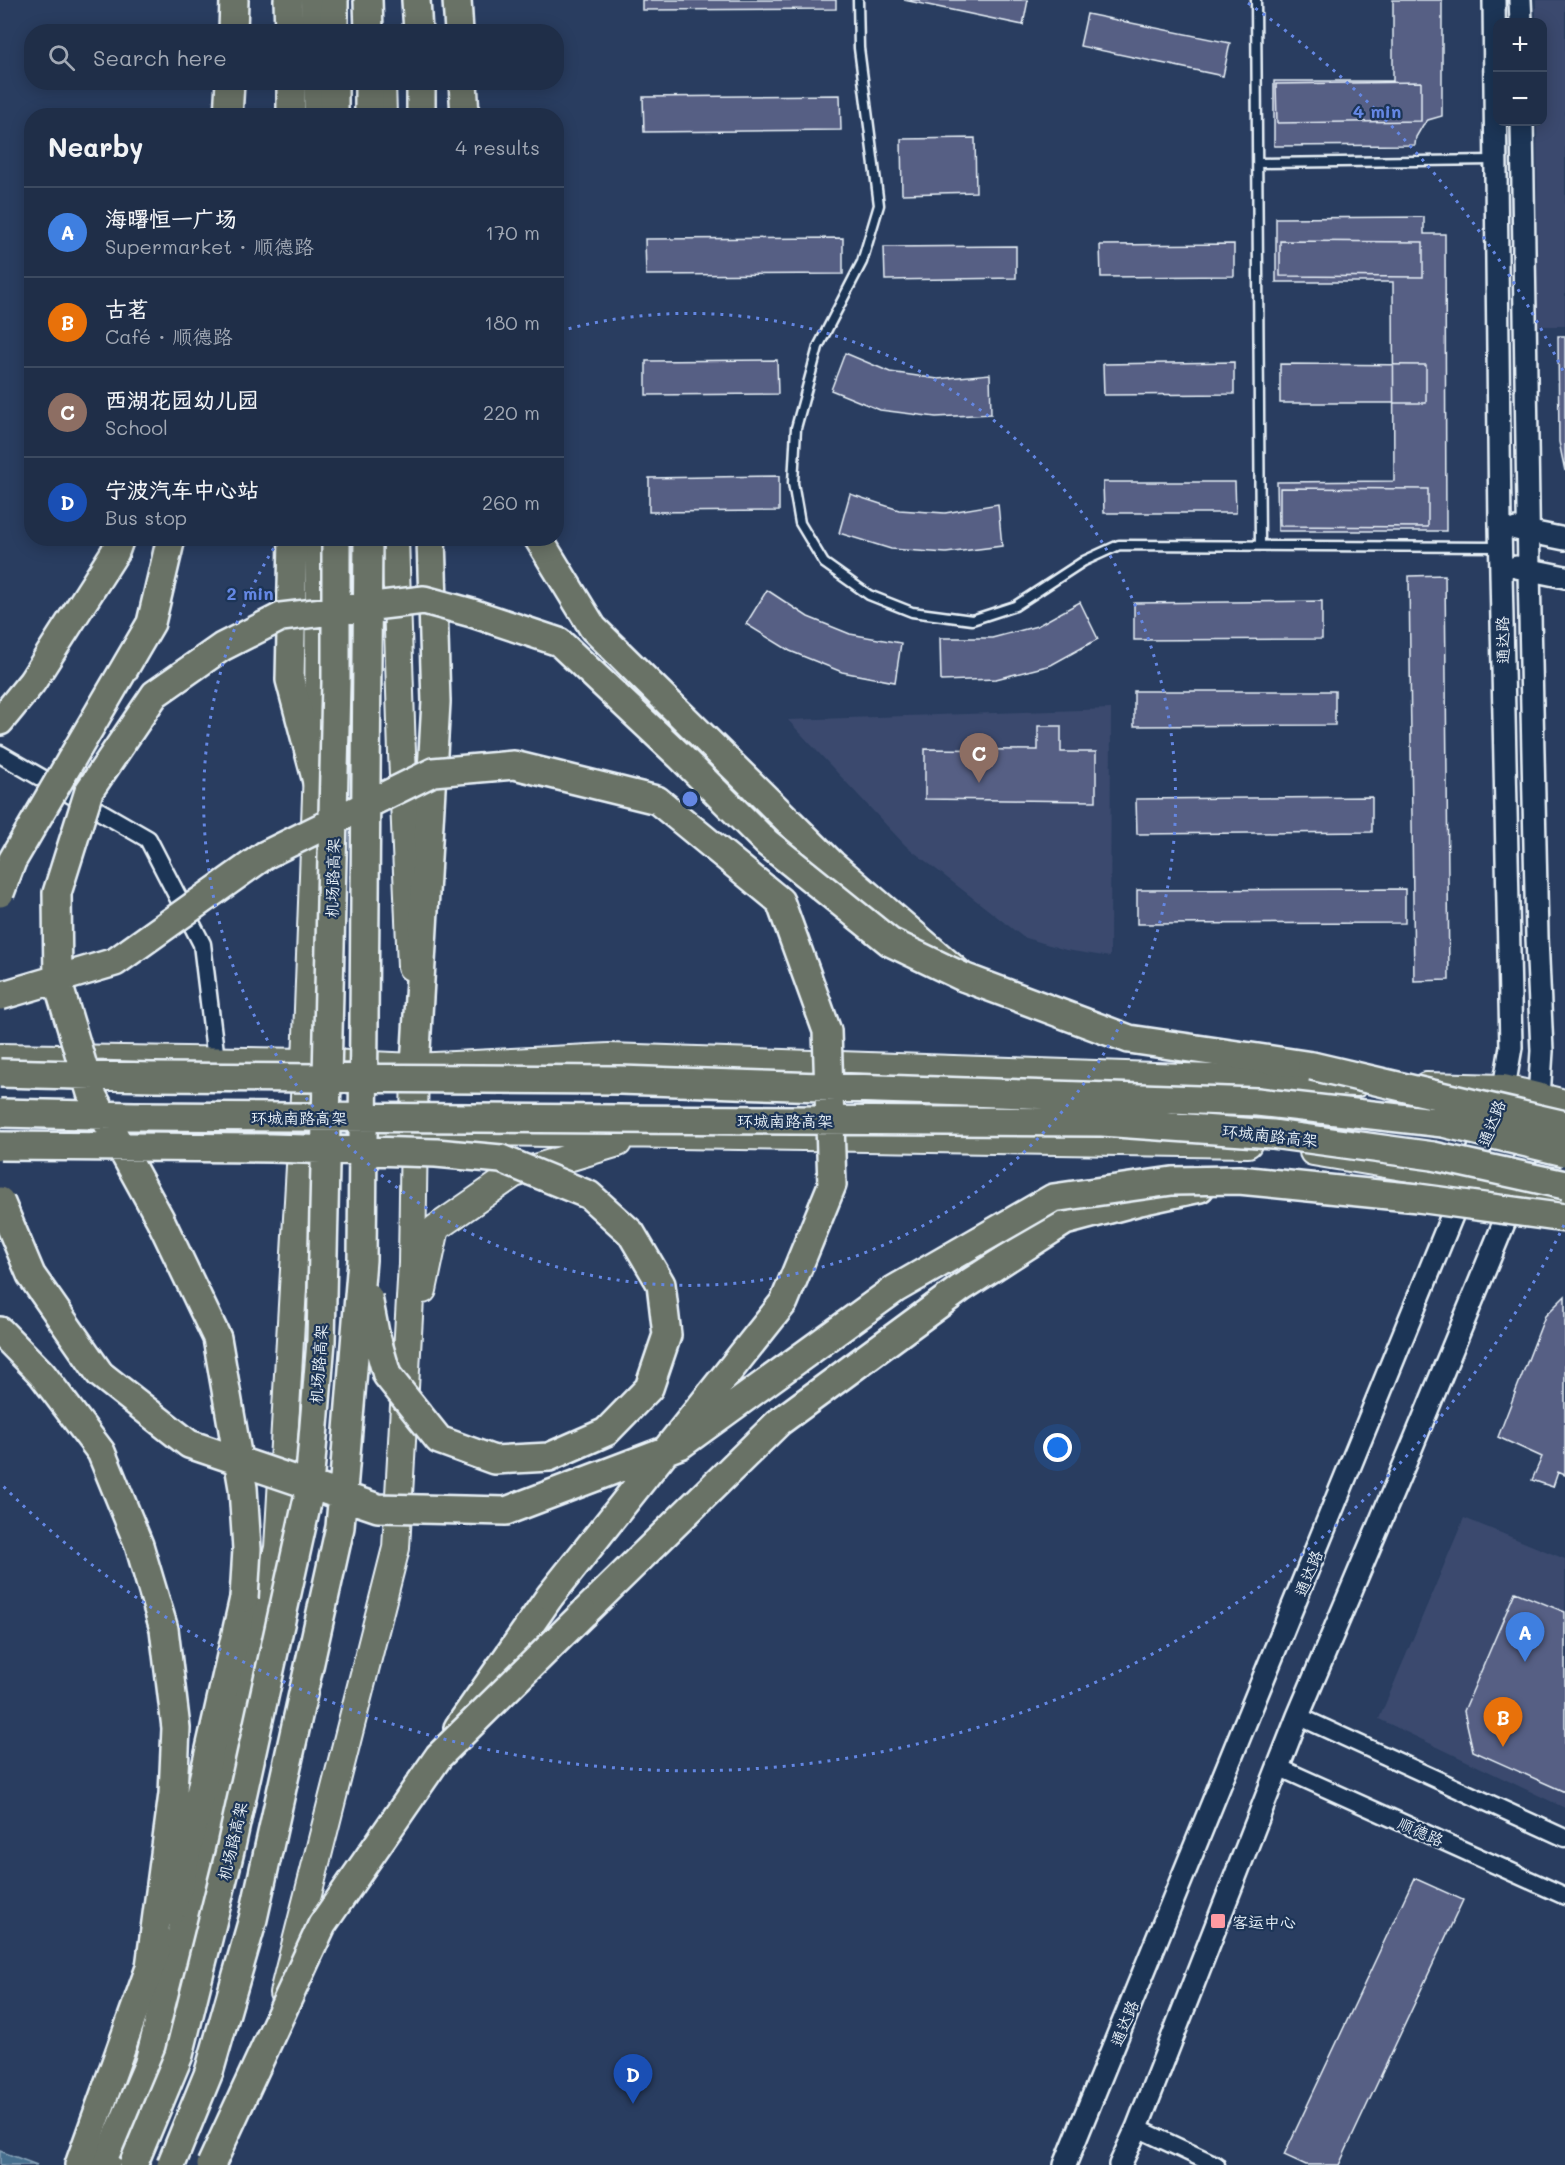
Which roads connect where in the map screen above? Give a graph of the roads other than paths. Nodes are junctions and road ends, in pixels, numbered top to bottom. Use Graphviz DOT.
graph roads {
  1 [pos="234,0"];
  2 [pos="288,0"];
  3 [pos="314,0"];
  4 [pos="334,0"];
  5 [pos="369,0"];
  6 [pos="380,0"];
  7 [pos="417,0"];
  8 [pos="457,0"];
  9 [pos="858,0"];
  10 [pos="1256,0"];
  11 [pos="1494,0"];
  12 [pos="1520,0"];
  13 [pos="1521,18"];
  14 [pos="232,24"];
  15 [pos="289,24"];
  16 [pos="315,24"];
  17 [pos="334,24"];
  18 [pos="369,24"];
  19 [pos="381,24"];
  20 [pos="418,24"];
  21 [pos="458,24"];
  22 [pos="230,90"];
  23 [pos="291,90"];
  24 [pos="317,90"];
  25 [pos="334,90"];
  26 [pos="369,90"];
  27 [pos="382,90"];
  28 [pos="421,90"];
  29 [pos="463,90"];
  30 [pos="228,108"];
  31 [pos="291,108"];
  32 [pos="318,108"];
  33 [pos="334,108"];
  34 [pos="369,108"];
  35 [pos="383,108"];
  36 [pos="421,108"];
  37 [pos="465,108"];
  38 [pos="1522,126"];
  39 [pos="1496,160"];
  40 [pos="1258,163"];
  41 [pos="1500,525"];
  42 [pos="1529,531"];
  43 [pos="1565,538"];
  44 [pos="1260,545"];
  45 [pos="117,546"];
  46 [pos="169,546"];
  47 [pos="294,546"];
  48 [pos="319,546"];
  49 [pos="336,546"];
  50 [pos="368,546"];
  51 [pos="395,546"];
  52 [pos="431,546"];
  53 [pos="543,546"];
  54 [pos="1500,556"];
  55 [pos="1529,570"];
  56 [pos="1565,577"];
  57 [pos="0,721"];
  58 [pos="0,754"];
  59 [pos="317,782"];
  60 [pos="0,893"];
  61 [pos="963,977"];
  62 [pos="0,996"];
  63 [pos="0,1057"];
  64 [pos="216,1060"];
  65 [pos="306,1062"];
  66 [pos="415,1067"];
  67 [pos="0,1073"];
  68 [pos="1504,1088"];
  69 [pos="1539,1096"];
  70 [pos="1565,1103"];
  71 [pos="0,1113"];
  72 [pos="1565,1125"];
  73 [pos="0,1126"];
  74 [pos="302,1127"];
  75 [pos="414,1132"];
  76 [pos="643,1135"];
  77 [pos="0,1146"];
  78 [pos="1565,1152"];
  79 [pos="1469,1178"];
  80 [pos="1239,1180"];
  81 [pos="1565,1185"];
  82 [pos="1518,1189"];
  83 [pos="1565,1200"];
  84 [pos="0,1201"];
  85 [pos="1565,1218"];
  86 [pos="362,1260"];
  87 [pos="0,1331"];
  88 [pos="406,1364"];
  89 [pos="1299,1716"];
  90 [pos="439,1756"];
  91 [pos="1278,1767"];
  92 [pos="1565,1838"];
  93 [pos="1565,1896"];
  94 [pos="150,1967"];
  95 [pos="1137,2128"];
  96 [pos="80,2165"];
  97 [pos="105,2165"];
  98 [pos="133,2165"];
  99 [pos="171,2165"];
  100 [pos="211,2165"];
  101 [pos="224,2165"];
  102 [pos="1065,2165"];
  103 [pos="1120,2165"];
  104 [pos="1216,2165"];
  1 -- 14 [label="highway"];
  2 -- 15 [label="highway"];
  3 -- 16 [label="main road"];
  4 -- 17 [label="highway"];
  5 -- 18 [label="highway"];
  6 -- 19 [label="main road"];
  7 -- 20 [label="highway"];
  8 -- 21 [label="highway"];
  9 -- 44 [label="lane"];
  10 -- 40 [label="lane"];
  11 -- 39 [label="street, 通达路"];
  12 -- 13 [label="street"];
  22 -- 30 [label="highway"];
  23 -- 31 [label="highway"];
  24 -- 32 [label="main road"];
  25 -- 33 [label="highway"];
  26 -- 34 [label="highway"];
  27 -- 35 [label="main road"];
  28 -- 36 [label="highway"];
  29 -- 37 [label="highway"];
  38 -- 42 [label="street, 通达路"];
  39 -- 40 [label="lane"];
  39 -- 41 [label="street, 通达路"];
  40 -- 44 [label="lane"];
  41 -- 42 [label="street"];
  41 -- 54 [label="street, 通达路"];
  42 -- 43 [label="street"];
  42 -- 55 [label="street, 通达路"];
  44 -- 54 [label="lane"];
  45 -- 57 [label="highway"];
  46 -- 60 [label="highway, bridge"];
  47 -- 59 [label="highway"];
  48 -- 59 [label="main road"];
  49 -- 98 [label="highway, 机场路高架, bridge"];
  50 -- 86 [label="highway, 机场路高架, bridge"];
  51 -- 66 [label="main road"];
  52 -- 66 [label="highway"];
  53 -- 61 [label="highway, bridge"];
  54 -- 55 [label="street"];
  54 -- 68 [label="street, 通达路"];
  55 -- 56 [label="street"];
  55 -- 69 [label="street, 通达路"];
  58 -- 64 [label="street"];
  59 -- 65 [label="main road"];
  61 -- 72 [label="highway, bridge"];
  61 -- 94 [label="highway, bridge"];
  62 -- 90 [label="highway, bridge"];
  63 -- 64 [label="main road"];
  64 -- 65 [label="main road"];
  65 -- 66 [label="main road"];
  65 -- 74 [label="main road"];
  66 -- 68 [label="main road"];
  66 -- 75 [label="main road"];
  67 -- 78 [label="highway, 环城南路高架, bridge"];
  68 -- 69 [label="main road"];
  68 -- 79 [label="street, 通达路"];
  69 -- 70 [label="main road"];
  69 -- 82 [label="street, 通达路"];
  71 -- 81 [label="highway, 环城南路高架, bridge"];
  73 -- 74 [label="main road"];
  74 -- 75 [label="main road"];
  74 -- 97 [label="main road"];
  75 -- 76 [label="main road"];
  75 -- 88 [label="main road"];
  76 -- 79 [label="main road"];
  76 -- 88 [label="main road"];
  77 -- 86 [label="highway, bridge"];
  79 -- 82 [label="main road"];
  79 -- 102 [label="street, 通达路"];
  80 -- 84 [label="highway, bridge"];
  80 -- 85 [label="highway, bridge"];
  80 -- 90 [label="highway, bridge"];
  82 -- 83 [label="main road"];
  82 -- 89 [label="street, 通达路"];
  86 -- 99 [label="highway, 机场路高架, bridge"];
  87 -- 94 [label="highway"];
  88 -- 101 [label="main road"];
  89 -- 91 [label="street, 通达路"];
  89 -- 92 [label="street"];
  90 -- 100 [label="highway, bridge"];
  91 -- 93 [label="street, 顺德路"];
  91 -- 95 [label="street, 通达路"];
  94 -- 96 [label="highway"];
  95 -- 103 [label="street, 通达路"];
  95 -- 104 [label="street"];
}
